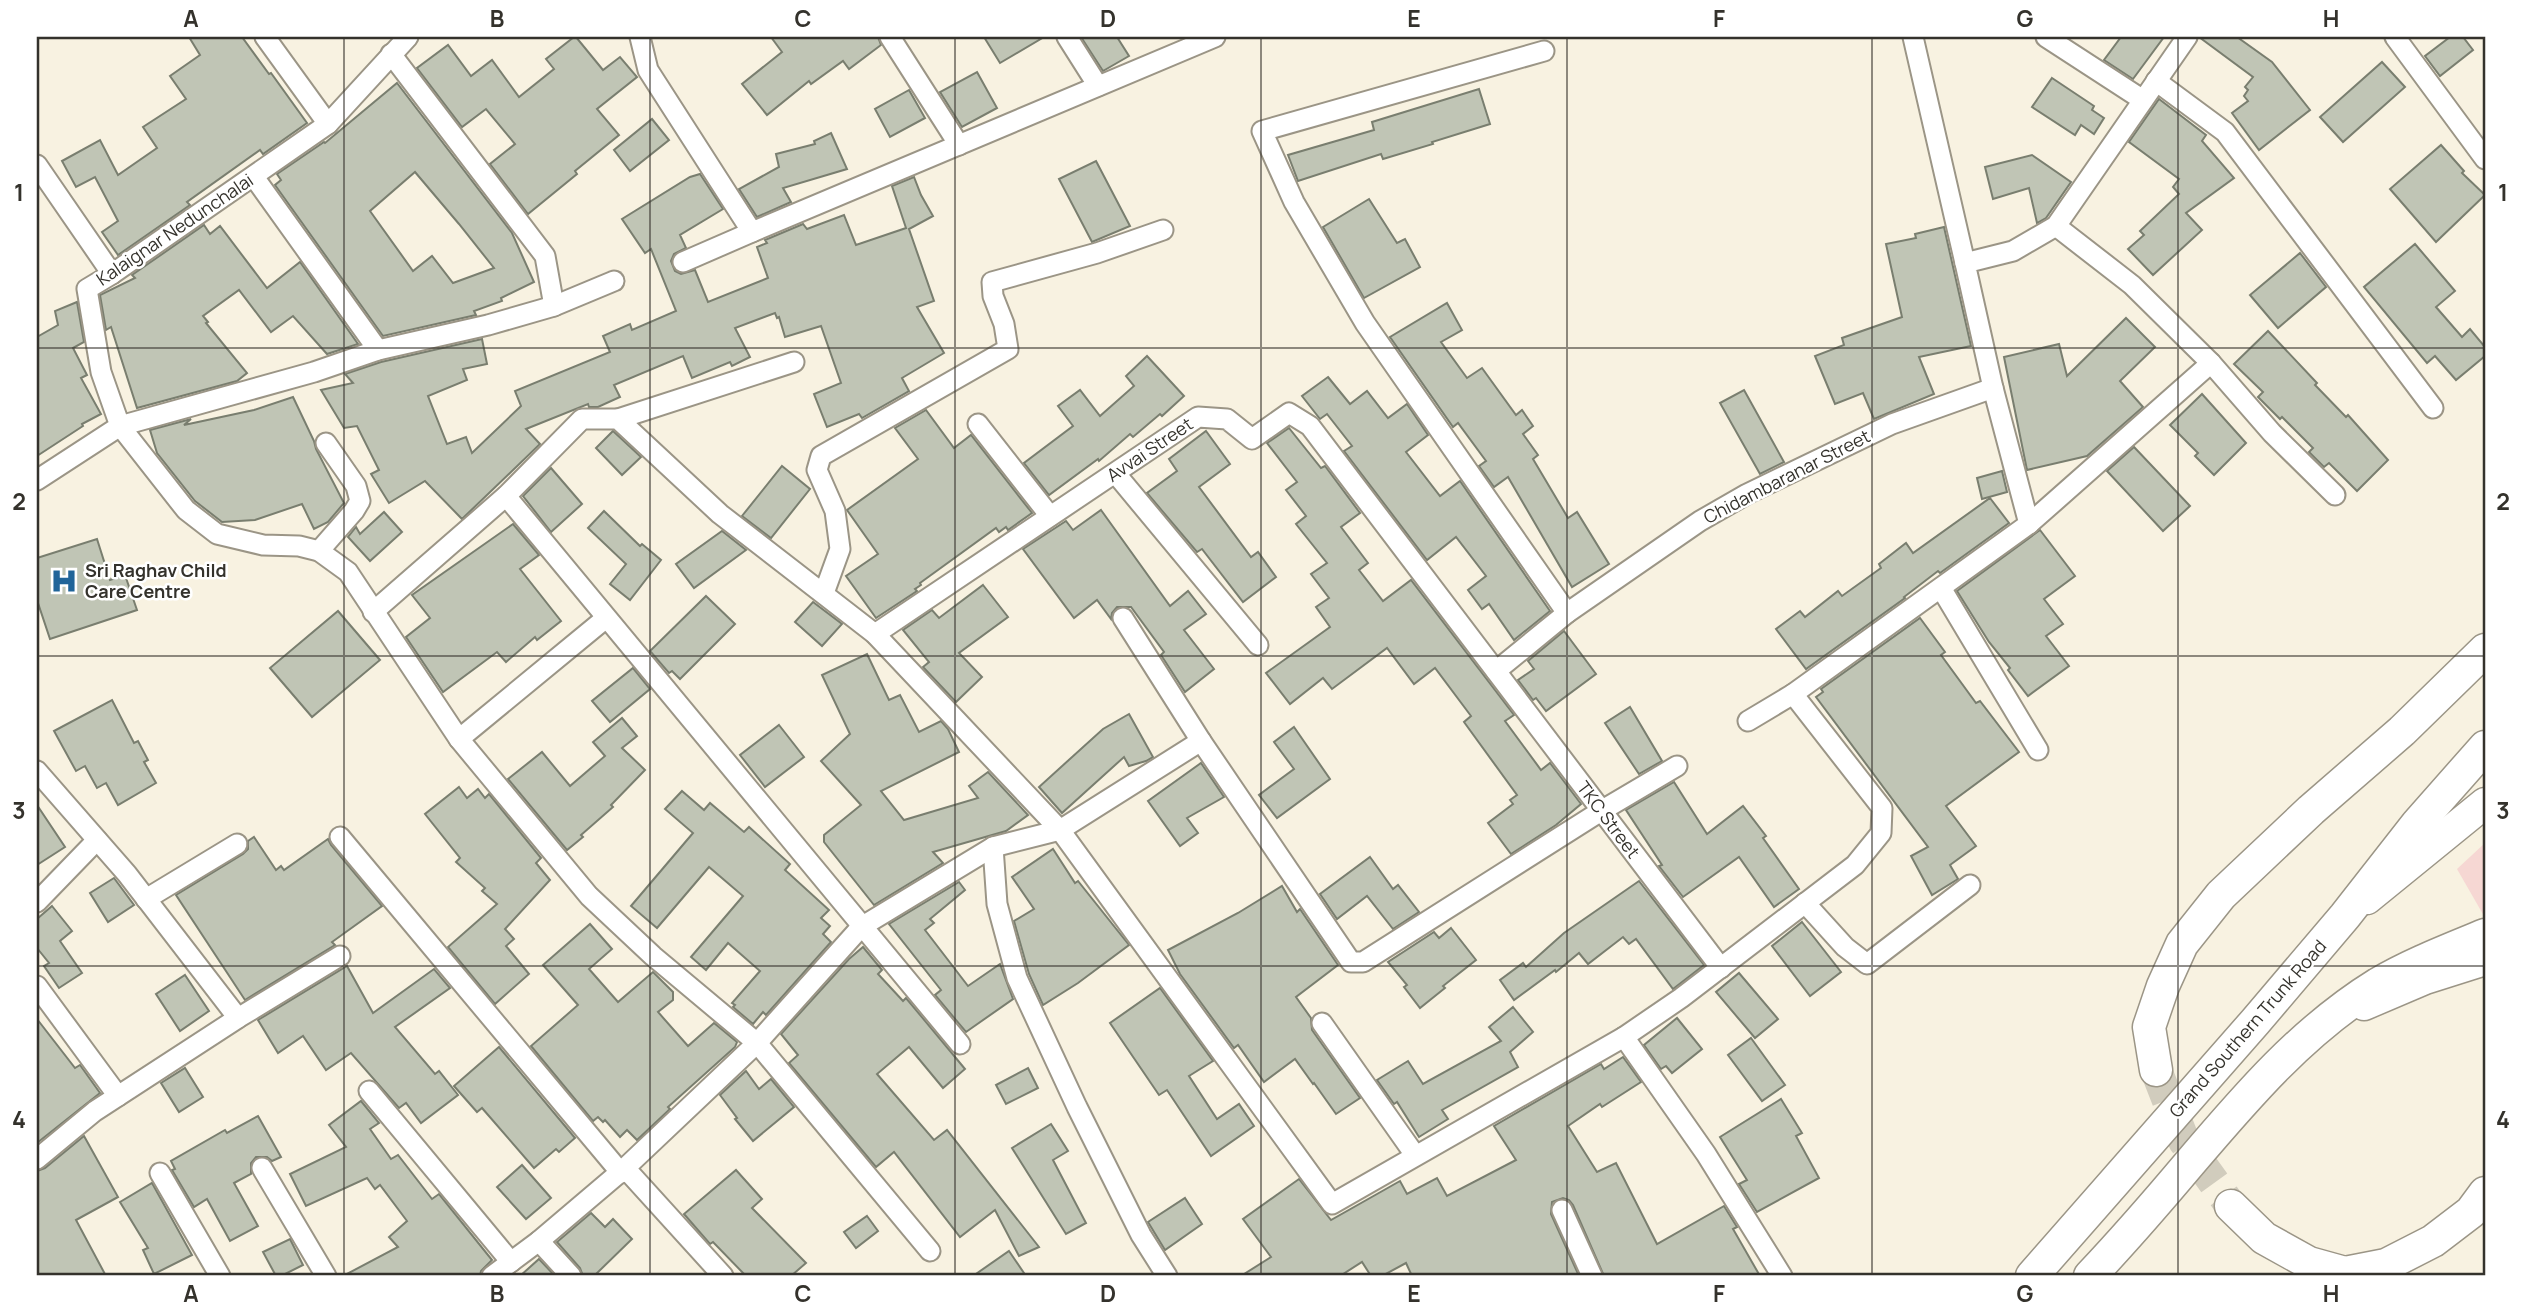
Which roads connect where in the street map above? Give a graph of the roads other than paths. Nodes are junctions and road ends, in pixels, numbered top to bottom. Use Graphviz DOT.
graph roads {
  1 [pos="265,37"];
  2 [pos="408,37"];
  3 [pos="640,37"];
  4 [pos="890,37"];
  5 [pos="1068,37"];
  6 [pos="1215,37"];
  7 [pos="1913,37"];
  8 [pos="2046,37"];
  9 [pos="2187,37"];
  10 [pos="2395,37"];
  11 [pos="1544,51"];
  12 [pos="391,54"];
  13 [pos="2156,81"];
  14 [pos="1098,86"];
  15 [pos="2143,100"];
  16 [pos="328,124"];
  17 [pos="959,145"];
  18 [pos="2485,159"];
  19 [pos="37,165"];
  20 [pos="254,177"];
  21 [pos="2056,226"];
  22 [pos="1163,230"];
  23 [pos="752,232"];
  24 [pos="683,262"];
  25 [pos="1965,263"];
  26 [pos="112,274"];
  27 [pos="614,281"];
  28 [pos="554,306"];
  29 [pos="378,351"];
  30 [pos="794,362"];
  31 [pos="2211,363"];
  32 [pos="1993,388"];
  33 [pos="2433,408"];
  34 [pos="618,419"];
  35 [pos="978,424"];
  36 [pos="120,426"];
  37 [pos="326,443"];
  38 [pos="1116,474"];
  39 [pos="37,480"];
  40 [pos="2335,495"];
  41 [pos="506,496"];
  42 [pos="1050,516"];
  43 [pos="2029,524"];
  44 [pos="319,551"];
  45 [pos="1941,587"];
  46 [pos="824,593"];
  47 [pos="373,612"];
  48 [pos="1567,613"];
  49 [pos="606,618"];
  50 [pos="1123,618"];
  51 [pos="876,634"];
  52 [pos="1258,645"];
  53 [pos="2485,650"];
  54 [pos="1496,671"];
  55 [pos="1793,694"];
  56 [pos="1748,721"];
  57 [pos="458,739"];
  58 [pos="1201,741"];
  59 [pos="2485,747"];
  60 [pos="2038,750"];
  61 [pos="1677,766"];
  62 [pos="37,771"];
  63 [pos="2485,803"];
  64 [pos="1601,811"];
  65 [pos="1060,830"];
  66 [pos="340,837"];
  67 [pos="97,840"];
  68 [pos="237,844"];
  69 [pos="993,847"];
  70 [pos="1970,885"];
  71 [pos="146,899"];
  72 [pos="37,902"];
  73 [pos="1805,903"];
  74 [pos="2345,916"];
  75 [pos="861,927"];
  76 [pos="2485,935"];
  77 [pos="340,956"];
  78 [pos="2485,960"];
  79 [pos="1721,968"];
  80 [pos="37,986"];
  81 [pos="238,1018"];
  82 [pos="2326,1021"];
  83 [pos="1322,1023"];
  84 [pos="1624,1037"];
  85 [pos="757,1043"];
  86 [pos="960,1044"];
  87 [pos="2156,1070"];
  88 [pos="369,1091"];
  89 [pos="118,1096"];
  90 [pos="1415,1155"];
  91 [pos="37,1159"];
  92 [pos="262,1168"];
  93 [pos="623,1171"];
  94 [pos="160,1173"];
  95 [pos="2485,1193"];
  96 [pos="2231,1206"];
  97 [pos="1562,1210"];
  98 [pos="539,1241"];
  99 [pos="930,1251"];
  100 [pos="511,1262"];
  101 [pos="220,1276"];
  102 [pos="326,1276"];
  103 [pos="492,1276"];
  104 [pos="571,1276"];
  105 [pos="723,1276"];
  106 [pos="1167,1276"];
  107 [pos="1592,1276"];
  108 [pos="1782,1276"];
  109 [pos="2032,1276"];
  110 [pos="2090,1276"];
  1 -- 16 [label="street"];
  2 -- 12 [label="street, Kalaignar Nedunchalai"];
  3 -- 23 [label="street"];
  4 -- 17 [label="street"];
  5 -- 14 [label="street"];
  6 -- 14 [label="street"];
  7 -- 25 [label="street"];
  8 -- 15 [label="street"];
  9 -- 13 [label="street"];
  10 -- 18 [label="street"];
  11 -- 48 [label="street"];
  12 -- 16 [label="street, Kalaignar Nedunchalai"];
  12 -- 28 [label="street"];
  13 -- 15 [label="street"];
  13 -- 33 [label="street"];
  14 -- 17 [label="street"];
  15 -- 21 [label="street"];
  16 -- 20 [label="street, Kalaignar Nedunchalai"];
  17 -- 23 [label="street"];
  19 -- 26 [label="street"];
  20 -- 26 [label="street, Kalaignar Nedunchalai"];
  20 -- 29 [label="street"];
  21 -- 25 [label="street"];
  21 -- 31 [label="street"];
  22 -- 46 [label="street"];
  23 -- 24 [label="street"];
  25 -- 32 [label="street"];
  26 -- 36 [label="street, Kalaignar Nedunchalai"];
  27 -- 28 [label="street"];
  28 -- 29 [label="street"];
  29 -- 36 [label="street"];
  30 -- 34 [label="street"];
  31 -- 40 [label="street"];
  31 -- 43 [label="street"];
  32 -- 43 [label="street"];
  32 -- 48 [label="street, Chidambaranar Street"];
  34 -- 41 [label="street"];
  34 -- 46 [label="street"];
  35 -- 42 [label="street"];
  36 -- 39 [label="street"];
  36 -- 44 [label="street"];
  37 -- 44 [label="street"];
  38 -- 42 [label="street, Avvai Street"];
  38 -- 52 [label="street"];
  38 -- 54 [label="street, Avvai Street"];
  41 -- 47 [label="street"];
  41 -- 49 [label="street"];
  42 -- 51 [label="street, Avvai Street"];
  43 -- 45 [label="street"];
  44 -- 47 [label="street"];
  45 -- 55 [label="street"];
  45 -- 60 [label="street"];
  46 -- 51 [label="street"];
  47 -- 57 [label="street"];
  48 -- 54 [label="street, Chidambaranar Street"];
  49 -- 57 [label="street"];
  49 -- 75 [label="street"];
  50 -- 58 [label="street"];
  51 -- 65 [label="street"];
  53 -- 87 [label="highway"];
  54 -- 64 [label="street, TKC Street"];
  55 -- 56 [label="street"];
  55 -- 73 [label="street"];
  57 -- 85 [label="street"];
  58 -- 64 [label="street"];
  58 -- 65 [label="street"];
  59 -- 74 [label="highway"];
  61 -- 64 [label="street"];
  62 -- 67 [label="street"];
  63 -- 74 [label="main road, Grand Southern Trunk Road"];
  64 -- 79 [label="street, TKC Street"];
  65 -- 69 [label="street"];
  65 -- 90 [label="street"];
  66 -- 93 [label="street"];
  67 -- 71 [label="street"];
  67 -- 72 [label="street"];
  68 -- 71 [label="street"];
  69 -- 75 [label="street"];
  69 -- 106 [label="street"];
  70 -- 73 [label="street"];
  71 -- 81 [label="street"];
  73 -- 79 [label="street"];
  74 -- 109 [label="highway, Grand Southern Trunk Road"];
  75 -- 85 [label="street"];
  75 -- 86 [label="street"];
  76 -- 82 [label="highway"];
  77 -- 81 [label="street"];
  78 -- 82 [label="main road"];
  79 -- 84 [label="street"];
  80 -- 89 [label="street"];
  81 -- 89 [label="street"];
  82 -- 110 [label="highway"];
  83 -- 90 [label="street"];
  84 -- 90 [label="street"];
  84 -- 108 [label="street"];
  85 -- 93 [label="street"];
  85 -- 99 [label="street"];
  88 -- 100 [label="street"];
  89 -- 91 [label="street"];
  92 -- 102 [label="street"];
  93 -- 98 [label="street"];
  93 -- 105 [label="street"];
  94 -- 101 [label="street"];
  95 -- 96 [label="highway"];
  97 -- 107 [label="street"];
  98 -- 100 [label="street"];
  98 -- 104 [label="street"];
  100 -- 103 [label="street"];
}
